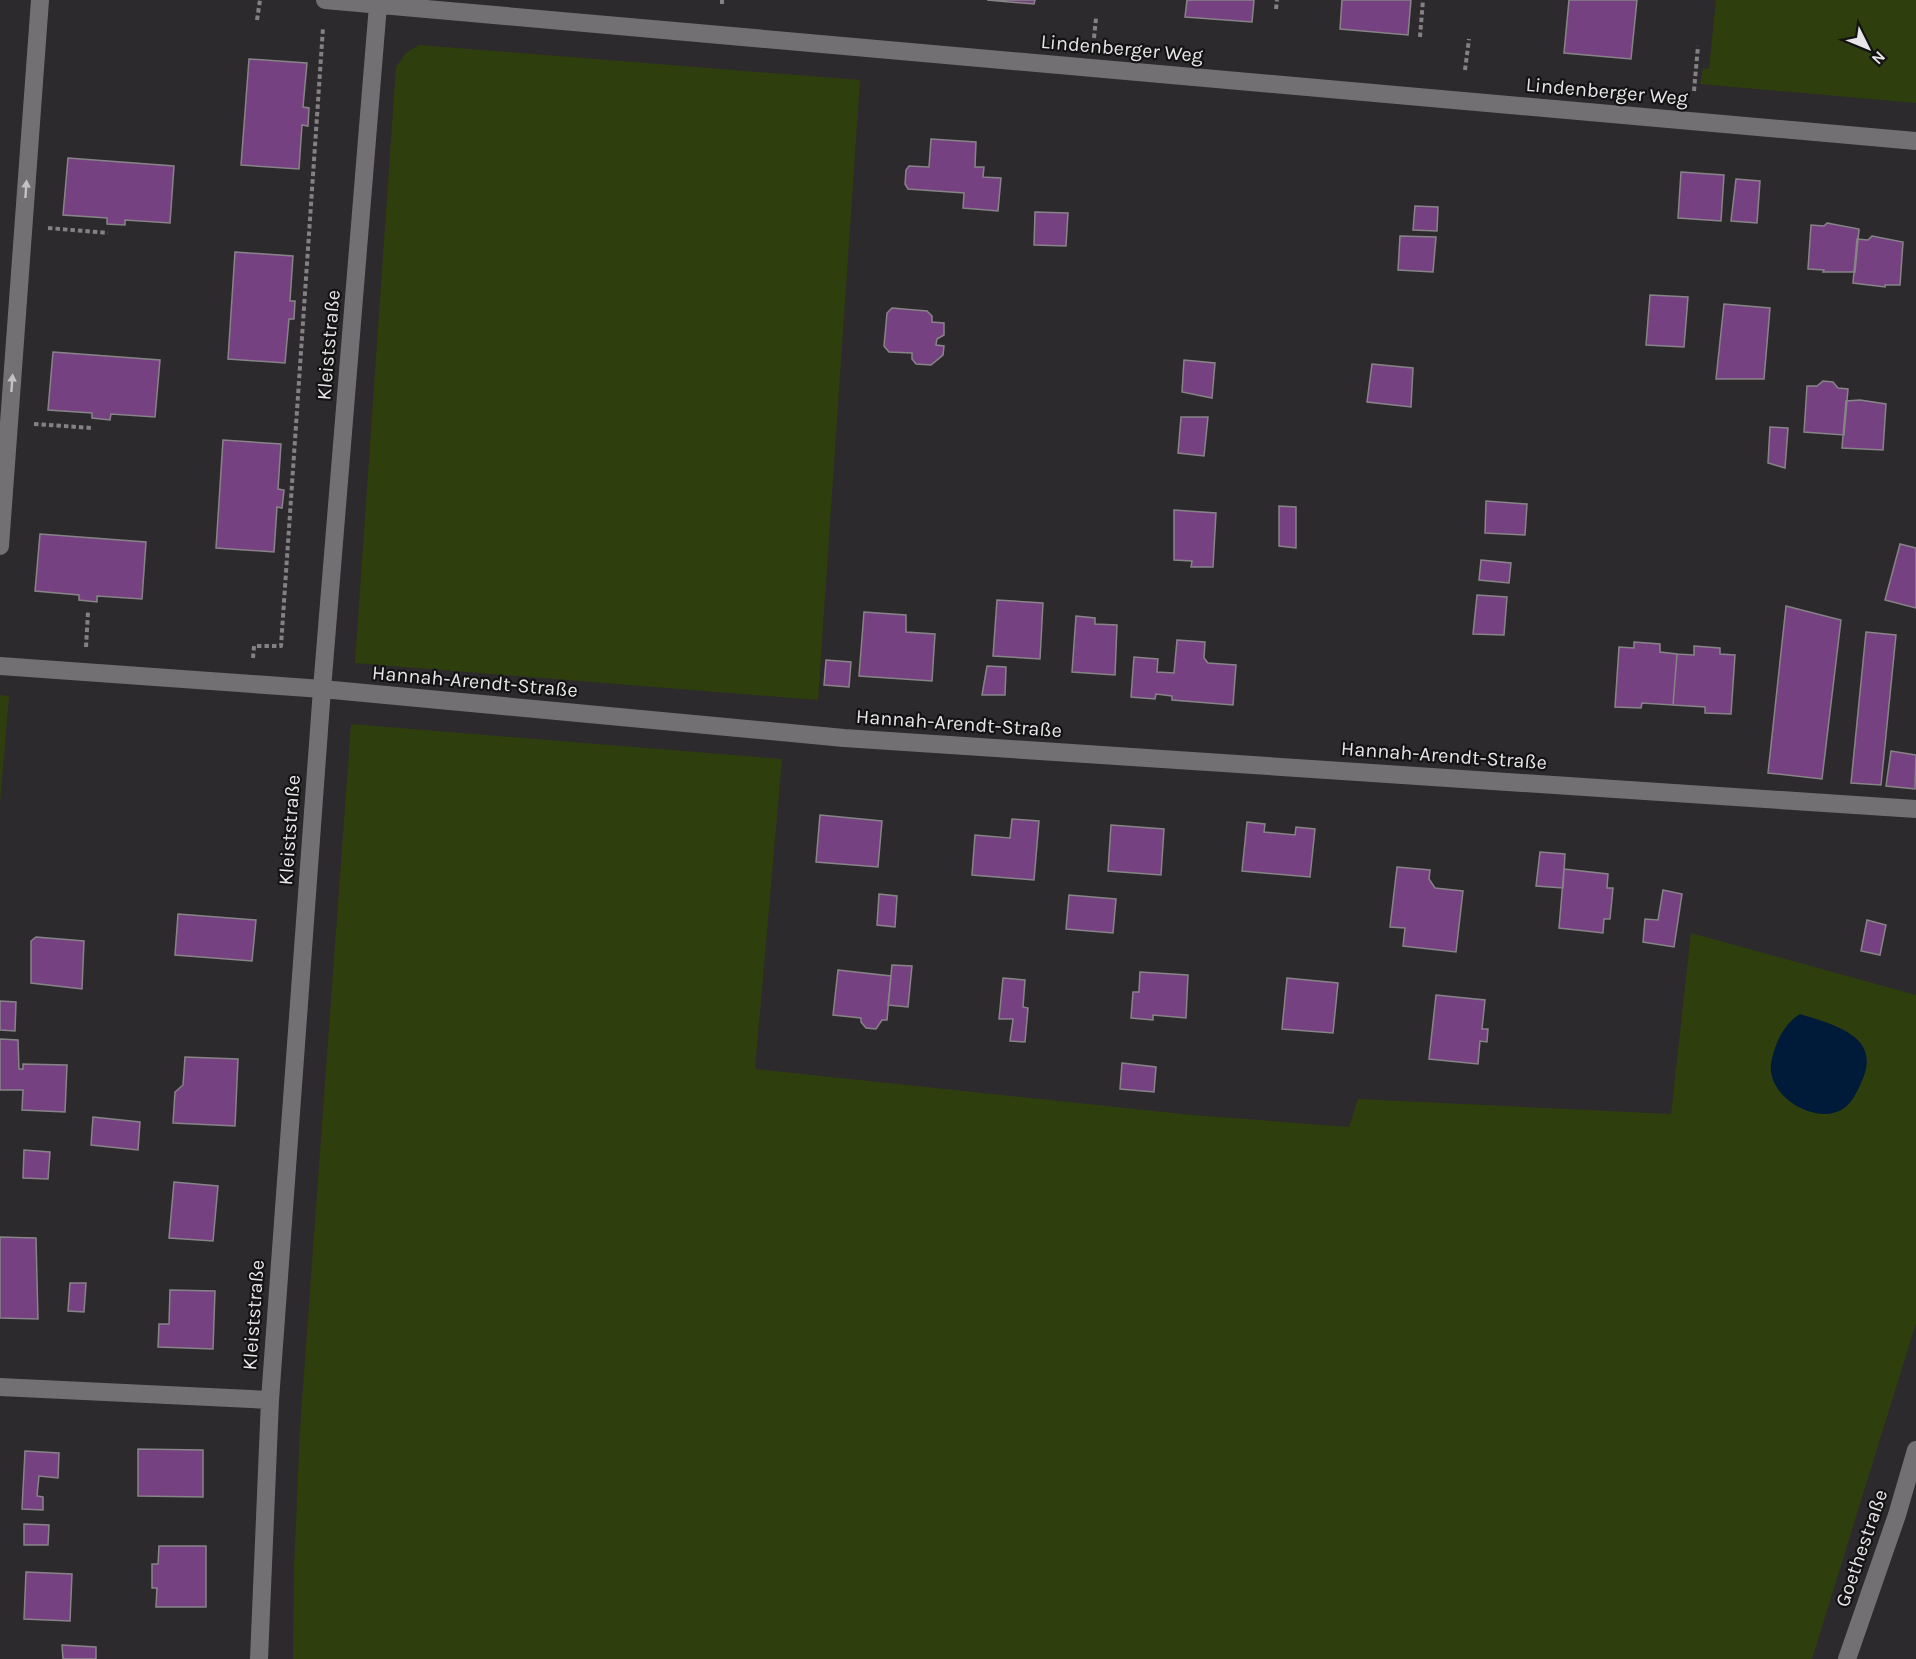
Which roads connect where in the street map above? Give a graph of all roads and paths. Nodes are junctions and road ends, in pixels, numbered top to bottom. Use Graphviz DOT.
graph roads {
  1 [pos="40,0"];
  2 [pos="260,0"];
  3 [pos="325,0"];
  4 [pos="1277,0"];
  5 [pos="1424,0"];
  6 [pos="378,5"];
  7 [pos="1276,9"];
  8 [pos="1096,18"];
  9 [pos="257,20"];
  10 [pos="323,28"];
  11 [pos="1420,37"];
  12 [pos="1094,38"];
  13 [pos="1469,39"];
  14 [pos="1698,46"];
  15 [pos="1465,70"];
  16 [pos="1694,90"];
  17 [pos="1916,141"];
  18 [pos="24,227"];
  19 [pos="108,233"];
  20 [pos="9,423"];
  21 [pos="92,428"];
  22 [pos="0,546"];
  23 [pos="88,612"];
  24 [pos="0,666"];
  25 [pos="85,672"];
  26 [pos="250,684"];
  27 [pos="322,689"];
  28 [pos="1916,809"];
  29 [pos="0,1387"];
  30 [pos="270,1400"];
  31 [pos="1916,1450"];
  32 [pos="259,1659"];
  33 [pos="1847,1659"];
  18 -- 1 [label="street, one-way"];
  2 -- 9 [label="path"];
  3 -- 6 [label="street, Lindenberger Weg"];
  4 -- 7 [label="path"];
  5 -- 11 [label="path"];
  6 -- 17 [label="street, Lindenberger Weg"];
  6 -- 27 [label="street, Kleiststraße"];
  8 -- 12 [label="path"];
  10 -- 26 [label="path"];
  13 -- 15 [label="path"];
  14 -- 16 [label="path"];
  18 -- 19 [label="path"];
  20 -- 18 [label="street, one-way"];
  20 -- 21 [label="path"];
  20 -- 22 [label="street"];
  23 -- 25 [label="path"];
  24 -- 25 [label="street, Hannah-Arendt-Straße"];
  25 -- 26 [label="street, Hannah-Arendt-Straße"];
  26 -- 27 [label="street, Hannah-Arendt-Straße"];
  27 -- 28 [label="street, Hannah-Arendt-Straße"];
  27 -- 30 [label="street, Kleiststraße"];
  29 -- 30 [label="street"];
  30 -- 32 [label="street, Kleiststraße"];
  31 -- 33 [label="street, Goethestraße"];
}
